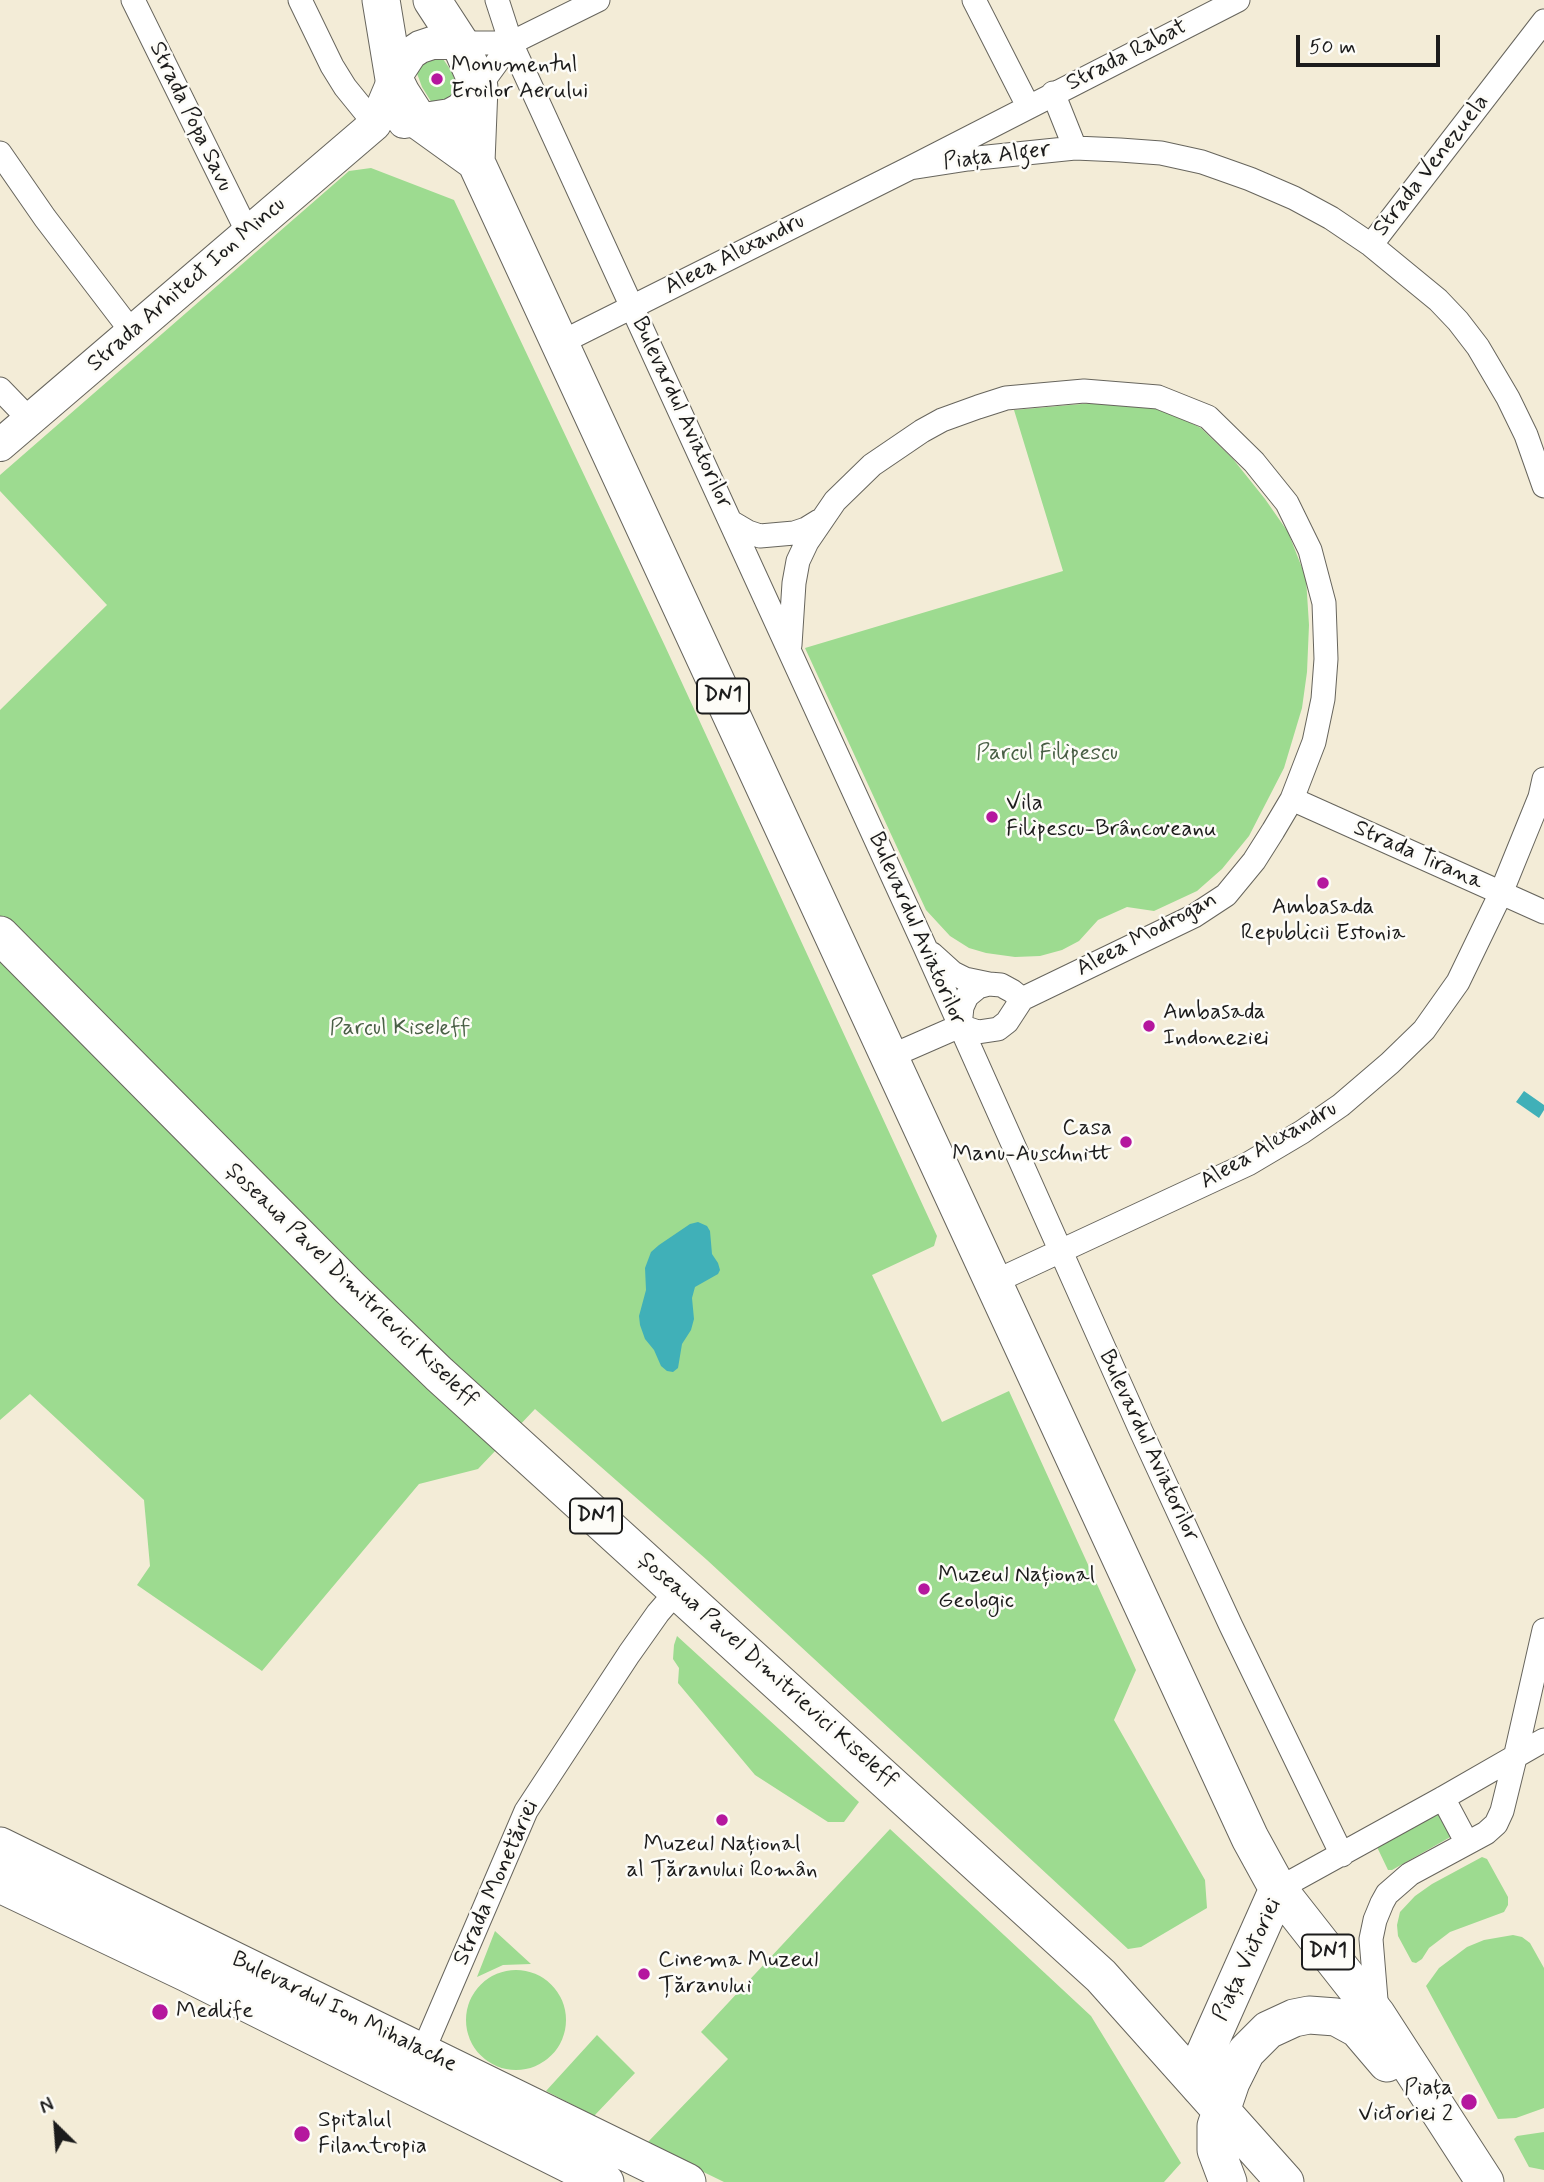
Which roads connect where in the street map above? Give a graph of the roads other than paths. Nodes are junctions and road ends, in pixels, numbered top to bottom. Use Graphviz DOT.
graph roads {
  1 [pos="133,0"];
  2 [pos="300,0"];
  3 [pos="381,0"];
  4 [pos="432,0"];
  5 [pos="497,0"];
  6 [pos="598,0"];
  7 [pos="974,0"];
  8 [pos="1238,0"];
  9 [pos="1544,21"];
  10 [pos="460,43"];
  11 [pos="511,43"];
  12 [pos="394,79"];
  13 [pos="479,88"];
  14 [pos="1053,93"];
  15 [pos="1028,106"];
  16 [pos="419,121"];
  17 [pos="375,124"];
  18 [pos="1075,148"];
  19 [pos="0,153"];
  20 [pos="475,162"];
  21 [pos="910,168"];
  22 [pos="248,233"];
  23 [pos="1371,245"];
  24 [pos="632,306"];
  25 [pos="132,332"];
  26 [pos="560,342"];
  27 [pos="0,389"];
  28 [pos="30,420"];
  29 [pos="0,446"];
  30 [pos="1544,486"];
  31 [pos="819,521"];
  32 [pos="731,522"];
  33 [pos="790,651"];
  34 [pos="1544,779"];
  35 [pos="1292,799"];
  36 [pos="1501,893"];
  37 [pos="1544,912"];
  38 [pos="0,935"];
  39 [pos="925,947"];
  40 [pos="989,984"];
  41 [pos="1021,999"];
  42 [pos="960,1026"];
  43 [pos="889,1057"];
  44 [pos="1059,1252"];
  45 [pos="994,1282"];
  46 [pos="678,1590"];
  47 [pos="1544,1630"];
  48 [pos="1544,1740"];
  49 [pos="1515,1758"];
  50 [pos="1443,1798"];
  51 [pos="1467,1843"];
  52 [pos="0,1846"];
  53 [pos="1342,1855"];
  54 [pos="1,1885"];
  55 [pos="1278,1889"];
  56 [pos="1377,2015"];
  57 [pos="415,2068"];
  58 [pos="1210,2099"];
  59 [pos="1448,2122"];
  60 [pos="606,2182"];
  61 [pos="687,2182"];
  62 [pos="1227,2182"];
  63 [pos="1285,2182"];
  64 [pos="1486,2182"];
  1 -- 22 [label="street, Strada Popa Savu"];
  2 -- 17 [label="street"];
  3 -- 12 [label="main road"];
  4 -- 10 [label="main road, DN1"];
  5 -- 11 [label="street, Bulevardul Aviatorilor"];
  6 -- 11 [label="street"];
  7 -- 15 [label="street"];
  8 -- 14 [label="street, Strada Rabat"];
  9 -- 23 [label="street, Strada Venezuela"];
  10 -- 11 [label="street"];
  10 -- 12 [label="main road, Strada Arhitect Ion Mincu"];
  10 -- 13 [label="main road, DN1"];
  11 -- 13 [label="street"];
  11 -- 24 [label="street, Bulevardul Aviatorilor"];
  12 -- 16 [label="main road"];
  12 -- 17 [label="main road, Strada Arhitect Ion Mincu"];
  13 -- 16 [label="main road"];
  13 -- 20 [label="main road, DN1"];
  14 -- 15 [label="street, Piața Alger"];
  14 -- 18 [label="street, Piața Alger"];
  15 -- 21 [label="street, Piața Alger"];
  16 -- 17 [label="main road"];
  16 -- 20 [label="main road"];
  17 -- 22 [label="main road, Strada Arhitect Ion Mincu"];
  18 -- 21 [label="street, Piața Alger"];
  18 -- 23 [label="street"];
  19 -- 25 [label="street"];
  20 -- 26 [label="main road, DN1"];
  21 -- 24 [label="street, Aleea Alexandru"];
  22 -- 25 [label="main road, Strada Arhitect Ion Mincu"];
  23 -- 30 [label="street"];
  24 -- 26 [label="street, Aleea Alexandru"];
  24 -- 32 [label="street, Bulevardul Aviatorilor"];
  25 -- 28 [label="main road, Strada Arhitect Ion Mincu"];
  26 -- 43 [label="main road, DN1"];
  27 -- 28 [label="street"];
  28 -- 29 [label="main road, Strada Arhitect Ion Mincu"];
  31 -- 32 [label="street, Aleea Modrogan"];
  31 -- 33 [label="street, Aleea Modrogan"];
  31 -- 35 [label="street, Aleea Modrogan"];
  32 -- 33 [label="street, Bulevardul Aviatorilor"];
  33 -- 39 [label="street, Bulevardul Aviatorilor"];
  34 -- 36 [label="street, Aleea Alexandru"];
  35 -- 36 [label="street, Strada Tirana"];
  35 -- 41 [label="street, Aleea Modrogan"];
  36 -- 37 [label="street, Strada Tirana"];
  36 -- 44 [label="street, Aleea Alexandru"];
  38 -- 46 [label="main road, Șoseaua Pavel Dimitrievici Kiseleff / DN1"];
  39 -- 40 [label="street"];
  39 -- 42 [label="street, Bulevardul Aviatorilor"];
  40 -- 41 [label="street"];
  40 -- 42 [label="street"];
  41 -- 42 [label="street, Aleea Modrogan"];
  42 -- 43 [label="street, Aleea Modrogan"];
  42 -- 44 [label="street, Bulevardul Aviatorilor"];
  43 -- 45 [label="main road, DN1"];
  44 -- 45 [label="street, Aleea Alexandru"];
  44 -- 53 [label="street, Bulevardul Aviatorilor"];
  45 -- 55 [label="main road, DN1"];
  46 -- 57 [label="street, Strada Monetăriei"];
  46 -- 58 [label="main road, Șoseaua Pavel Dimitrievici Kiseleff / DN1"];
  47 -- 49 [label="street"];
  48 -- 49 [label="street"];
  49 -- 50 [label="street"];
  49 -- 51 [label="street"];
  50 -- 51 [label="street"];
  50 -- 53 [label="street"];
  51 -- 56 [label="street"];
  52 -- 57 [label="main road, Bulevardul Ion Mihalache"];
  53 -- 55 [label="street"];
  54 -- 57 [label="main road, Bulevardul Ion Mihalache"];
  55 -- 56 [label="main road, Piața Victoriei / DN1"];
  55 -- 58 [label="main road, Piața Victoriei"];
  56 -- 59 [label="main road, Piața Victoriei / DN1"];
  57 -- 60 [label="main road, Bulevardul Ion Mihalache"];
  57 -- 61 [label="main road, Bulevardul Ion Mihalache"];
  58 -- 59 [label="main road"];
  58 -- 62 [label="main road"];
  58 -- 63 [label="main road, DN1"];
  59 -- 64 [label="main road, Piața Victoriei / DN1"];
}
